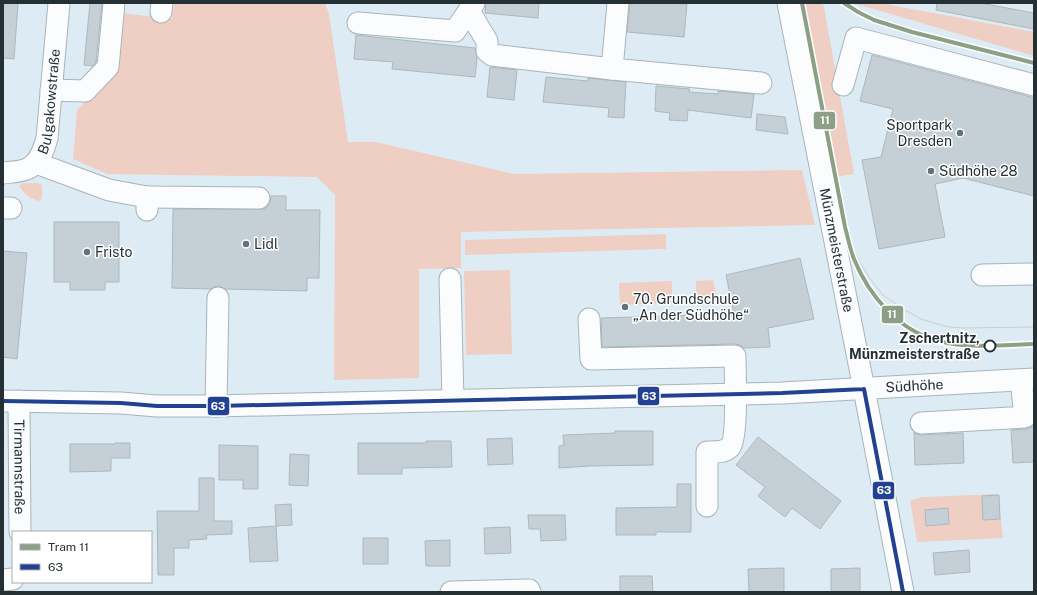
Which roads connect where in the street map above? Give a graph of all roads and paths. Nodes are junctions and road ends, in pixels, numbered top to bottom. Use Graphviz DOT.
graph roads {
  1 [pos="59,3"];
  2 [pos="114,3"];
  3 [pos="618,3"];
  4 [pos="788,3"];
  5 [pos="471,7"];
  6 [pos="358,23"];
  7 [pos="612,69"];
  8 [pos="761,83"];
  9 [pos="1034,84"];
  10 [pos="843,85"];
  11 [pos="51,90"];
  12 [pos="36,163"];
  13 [pos="3,173"];
  14 [pos="259,198"];
  15 [pos="1034,274"];
  16 [pos="982,275"];
  17 [pos="450,279"];
  18 [pos="218,298"];
  19 [pos="589,319"];
  20 [pos="1028,380"];
  21 [pos="864,389"];
  22 [pos="736,394"];
  23 [pos="453,400"];
  24 [pos="11,401"];
  25 [pos="216,406"];
  26 [pos="921,423"];
  27 [pos="707,506"];
  28 [pos="20,531"];
  29 [pos="451,592"];
  30 [pos="530,592"];
  31 [pos="903,592"];
  1 -- 11 [label="street, Bulgakowstraße"];
  2 -- 11 [label="street"];
  3 -- 7 [label="street"];
  4 -- 21 [label="street, Münzmeisterstraße"];
  5 -- 6 [label="street"];
  5 -- 7 [label="street"];
  7 -- 8 [label="street"];
  9 -- 10 [label="street"];
  11 -- 12 [label="street, Bulgakowstraße"];
  12 -- 13 [label="street, Bulgakowstraße"];
  12 -- 14 [label="street"];
  15 -- 16 [label="street"];
  17 -- 23 [label="street"];
  18 -- 25 [label="street"];
  19 -- 22 [label="street"];
  20 -- 21 [label="street, Südhöhe"];
  20 -- 26 [label="street"];
  21 -- 22 [label="street, Südhöhe"];
  21 -- 31 [label="street, Münzmeisterstraße"];
  22 -- 23 [label="street, Südhöhe"];
  22 -- 27 [label="street"];
  23 -- 25 [label="street, Südhöhe"];
  24 -- 25 [label="street, Südhöhe"];
  24 -- 28 [label="street, Tirmannstraße"];
  29 -- 30 [label="street"];
}
